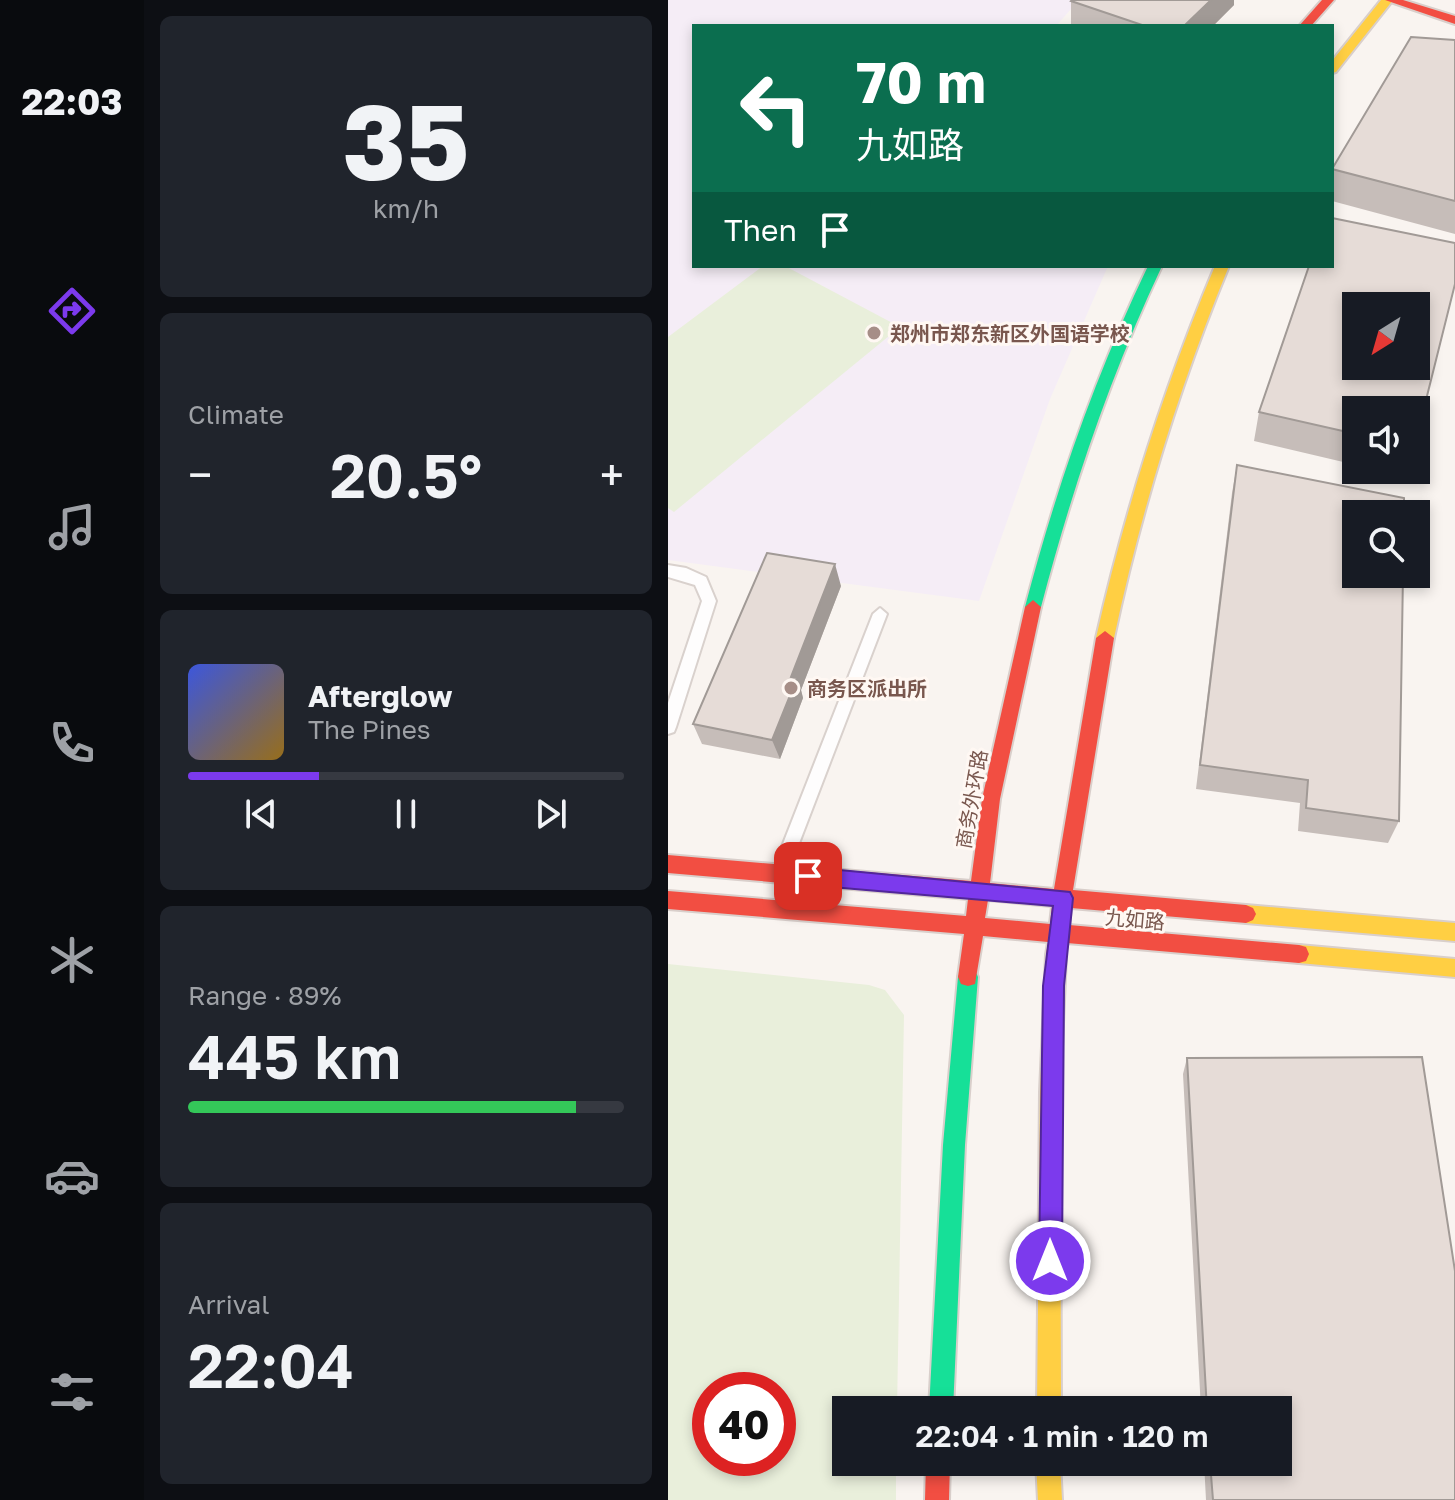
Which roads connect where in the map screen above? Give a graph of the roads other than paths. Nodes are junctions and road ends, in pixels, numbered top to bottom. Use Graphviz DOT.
graph roads {
  1 [pos="1328,0"];
  2 [pos="1389,0"];
  3 [pos="1428,0"];
  4 [pos="1455,8"];
  5 [pos="1455,20"];
  6 [pos="1307,24"];
  7 [pos="1334,67"];
  8 [pos="1154,268"];
  9 [pos="1221,268"];
  10 [pos="668,571"];
  11 [pos="880,614"];
  12 [pos="668,727"];
  13 [pos="668,864"];
  14 [pos="779,874"];
  15 [pos="978,891"];
  16 [pos="1063,898"];
  17 [pos="668,900"];
  18 [pos="974,927"];
  19 [pos="1455,932"];
  20 [pos="1059,934"];
  21 [pos="1455,968"];
  22 [pos="942,1396"];
  23 [pos="1049,1396"];
  24 [pos="938,1476"];
  25 [pos="1049,1476"];
  26 [pos="937,1500"];
  27 [pos="1050,1500"];
  1 -- 6 [label="street"];
  2 -- 5 [label="street"];
  2 -- 7 [label="street"];
  3 -- 4 [label="street"];
  8 -- 15 [label="street, 商务外环路"];
  9 -- 16 [label="street"];
  10 -- 12 [label="lane"];
  11 -- 14 [label="lane"];
  13 -- 14 [label="street, 九如路"];
  14 -- 15 [label="street, 九如路"];
  15 -- 16 [label="street, 九如路"];
  15 -- 18 [label="street, 商务外环路"];
  16 -- 19 [label="street, 九如路"];
  16 -- 20 [label="street"];
  17 -- 18 [label="street, 九如路"];
  18 -- 20 [label="street, 九如路"];
  18 -- 22 [label="street, 商务外环路"];
  20 -- 21 [label="street, 九如路"];
  20 -- 23 [label="street"];
  24 -- 26 [label="street"];
  25 -- 27 [label="street"];
}
